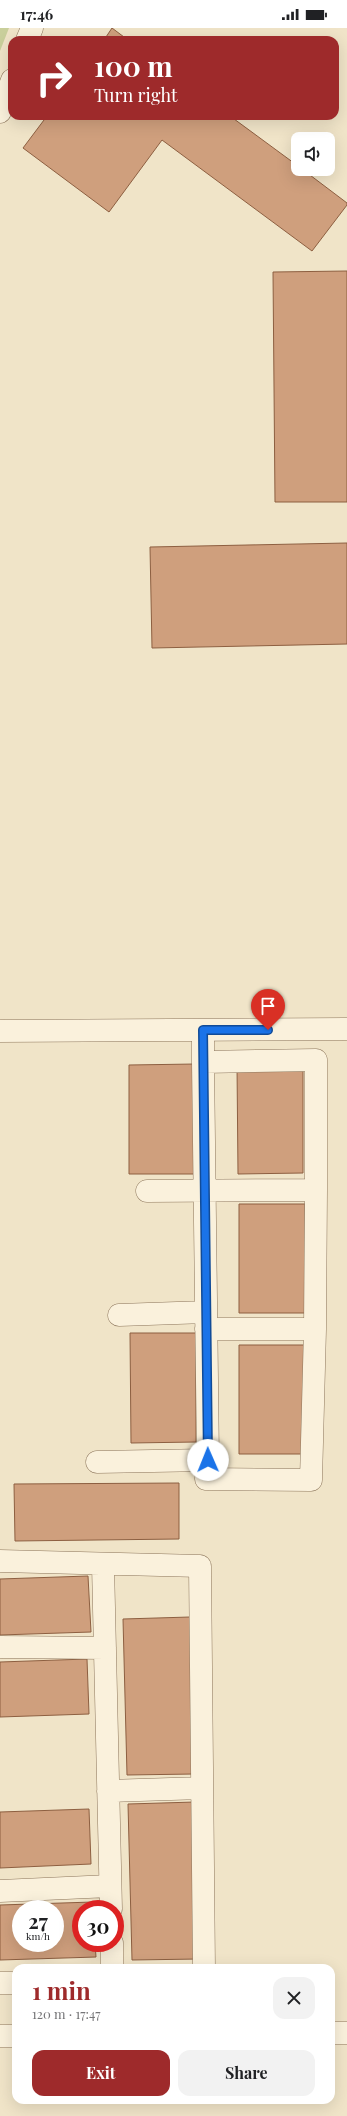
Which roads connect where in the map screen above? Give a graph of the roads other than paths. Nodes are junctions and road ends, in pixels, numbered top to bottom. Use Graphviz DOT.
graph roads {
  1 [pos="8,91"];
  2 [pos="0,112"];
  3 [pos="347,1029"];
  4 [pos="203,1030"];
  5 [pos="0,1031"];
  6 [pos="203,1062"];
  7 [pos="316,1190"];
  8 [pos="147,1191"];
  9 [pos="205,1192"];
  10 [pos="119,1314"];
  11 [pos="206,1321"];
  12 [pos="315,1329"];
  13 [pos="208,1460"];
  14 [pos="96,1462"];
  15 [pos="0,1562"];
  16 [pos="103,1565"];
  17 [pos="0,1646"];
  18 [pos="105,1648"];
  19 [pos="202,1788"];
  20 [pos="108,1791"];
  21 [pos="110,1886"];
  22 [pos="0,1891"];
  23 [pos="111,1900"];
  24 [pos="112,1952"];
  25 [pos="112,1964"];
  26 [pos="204,1964"];
  27 [pos="0,1983"];
  28 [pos="12,1983"];
  29 [pos="335,2033"];
  30 [pos="347,2033"];
  31 [pos="0,2036"];
  32 [pos="12,2036"];
  1 -- 2 [label="street"];
  3 -- 4 [label="street"];
  4 -- 5 [label="street"];
  4 -- 6 [label="street"];
  6 -- 7 [label="street"];
  6 -- 9 [label="street"];
  7 -- 9 [label="street"];
  7 -- 12 [label="street"];
  8 -- 9 [label="street"];
  9 -- 11 [label="street"];
  10 -- 11 [label="street"];
  11 -- 12 [label="street"];
  11 -- 13 [label="street"];
  12 -- 13 [label="street"];
  13 -- 14 [label="street"];
  15 -- 16 [label="street"];
  16 -- 18 [label="street"];
  16 -- 19 [label="street"];
  17 -- 18 [label="street"];
  18 -- 20 [label="street"];
  19 -- 20 [label="street"];
  19 -- 26 [label="street"];
  20 -- 21 [label="street"];
  21 -- 22 [label="street"];
  21 -- 23 [label="street"];
  24 -- 25 [label="street"];
  27 -- 28 [label="street"];
  29 -- 30 [label="street"];
  31 -- 32 [label="street"];
}
